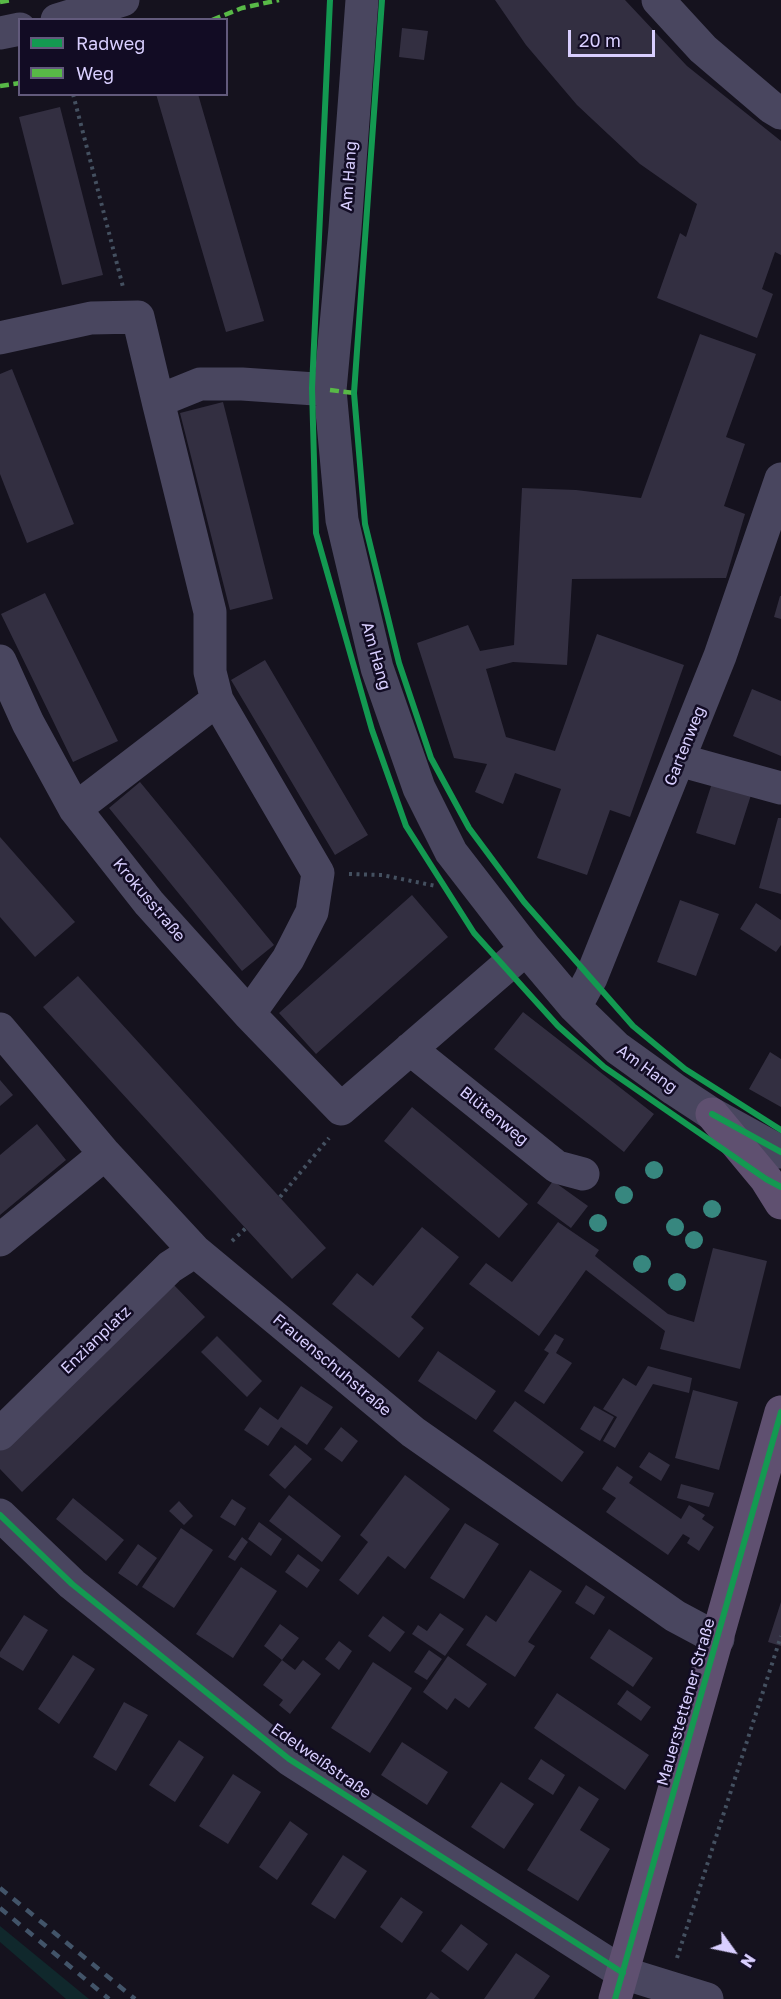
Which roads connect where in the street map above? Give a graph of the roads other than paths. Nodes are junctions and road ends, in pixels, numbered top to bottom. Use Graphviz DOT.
graph roads {
  1 [pos="123,0"];
  2 [pos="362,0"];
  3 [pos="658,0"];
  4 [pos="64,18"];
  5 [pos="18,29"];
  6 [pos="0,33"];
  7 [pos="781,113"];
  8 [pos="0,338"];
  9 [pos="330,390"];
  10 [pos="158,401"];
  11 [pos="781,482"];
  12 [pos="0,661"];
  13 [pos="217,700"];
  14 [pos="679,760"];
  15 [pos="781,788"];
  16 [pos="75,809"];
  17 [pos="526,949"];
  18 [pos="575,1007"];
  19 [pos="249,1014"];
  20 [pos="0,1029"];
  21 [pos="410,1049"];
  22 [pos="712,1114"];
  23 [pos="781,1152"];
  24 [pos="105,1154"];
  25 [pos="583,1173"];
  26 [pos="781,1203"];
  27 [pos="0,1240"];
  28 [pos="195,1251"];
  29 [pos="781,1412"];
  30 [pos="0,1434"];
  31 [pos="0,1515"];
  32 [pos="718,1639"];
  33 [pos="619,1986"];
  34 [pos="706,1999"];
  1 -- 4 [label="street"];
  2 -- 9 [label="street, Am Hang"];
  3 -- 7 [label="street"];
  5 -- 6 [label="street"];
  8 -- 10 [label="street"];
  9 -- 10 [label="street"];
  9 -- 17 [label="street, Am Hang"];
  10 -- 13 [label="street"];
  11 -- 14 [label="street, Gartenweg"];
  12 -- 16 [label="street, Krokusstraße"];
  13 -- 16 [label="street"];
  13 -- 19 [label="street"];
  14 -- 15 [label="street"];
  14 -- 18 [label="street, Gartenweg"];
  16 -- 19 [label="street, Krokusstraße"];
  17 -- 18 [label="street, Am Hang"];
  17 -- 21 [label="street"];
  18 -- 22 [label="street, Am Hang"];
  19 -- 21 [label="street, Krokusstraße"];
  20 -- 24 [label="street, Frauenschuhstraße"];
  21 -- 25 [label="street, Blütenweg"];
  22 -- 23 [label="street, Am Hang"];
  22 -- 26 [label="main road"];
  24 -- 27 [label="street"];
  24 -- 28 [label="street, Frauenschuhstraße"];
  28 -- 30 [label="street, Enzianplatz"];
  28 -- 32 [label="street, Frauenschuhstraße"];
  29 -- 32 [label="main road, Mauerstettener Straße"];
  31 -- 33 [label="street, Edelweißstraße"];
  32 -- 33 [label="main road, Mauerstettener Straße"];
  33 -- 34 [label="street, Edelweißstraße"];
}
